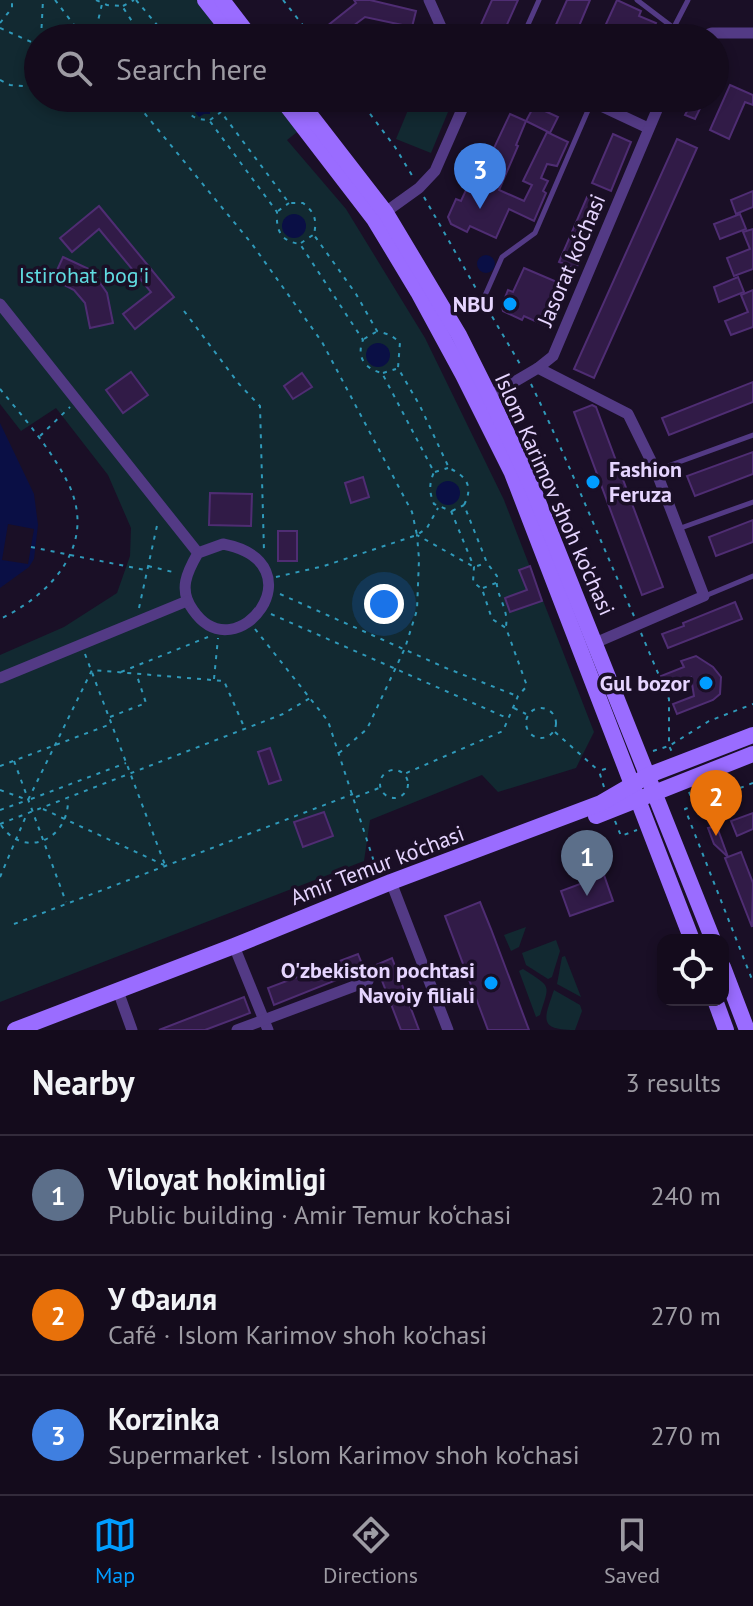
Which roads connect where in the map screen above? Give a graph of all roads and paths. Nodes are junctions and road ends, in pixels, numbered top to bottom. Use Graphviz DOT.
graph roads {
  1 [pos="12,0"];
  2 [pos="43,0"];
  3 [pos="55,0"];
  4 [pos="96,0"];
  5 [pos="135,0"];
  6 [pos="205,0"];
  7 [pos="222,0"];
  8 [pos="283,0"];
  9 [pos="429,0"];
  10 [pos="539,0"];
  11 [pos="637,0"];
  12 [pos="688,0"];
  13 [pos="102,3"];
  14 [pos="122,6"];
  15 [pos="0,23"];
  16 [pos="42,24"];
  17 [pos="73,24"];
  18 [pos="97,24"];
  19 [pos="134,24"];
  20 [pos="156,24"];
  21 [pos="224,24"];
  22 [pos="240,24"];
  23 [pos="302,24"];
  24 [pos="440,24"];
  25 [pos="528,24"];
  26 [pos="667,24"];
  27 [pos="676,24"];
  28 [pos="0,28"];
  29 [pos="729,33"];
  30 [pos="753,33"];
  31 [pos="24,39"];
  32 [pos="0,80"];
  33 [pos="24,86"];
  34 [pos="144,112"];
  35 [pos="188,112"];
  36 [pos="221,112"];
  37 [pos="293,112"];
  38 [pos="307,112"];
  39 [pos="369,112"];
  40 [pos="461,112"];
  41 [pos="583,112"];
  42 [pos="615,112"];
  43 [pos="655,112"];
  44 [pos="209,120"];
  45 [pos="648,128"];
  46 [pos="419,188"];
  47 [pos="289,203"];
  48 [pos="277,212"];
  49 [pos="380,216"];
  50 [pos="314,235"];
  51 [pos="300,244"];
  52 [pos="483,300"];
  53 [pos="0,304"];
  54 [pos="469,310"];
  55 [pos="184,311"];
  56 [pos="377,331"];
  57 [pos="363,340"];
  58 [pos="398,368"];
  59 [pos="538,368"];
  60 [pos="382,373"];
  61 [pos="527,375"];
  62 [pos="0,389"];
  63 [pos="76,400"];
  64 [pos="484,400"];
  65 [pos="753,435"];
  66 [pos="39,438"];
  67 [pos="449,468"];
  68 [pos="656,471"];
  69 [pos="434,472"];
  70 [pos="753,502"];
  71 [pos="161,505"];
  72 [pos="464,505"];
  73 [pos="439,506"];
  74 [pos="451,511"];
  75 [pos="678,529"];
  76 [pos="417,535"];
  77 [pos="33,547"];
  78 [pos="198,553"];
  79 [pos="70,555"];
  80 [pos="487,563"];
  81 [pos="147,565"];
  82 [pos="474,567"];
  83 [pos="146,570"];
  84 [pos="185,576"];
  85 [pos="753,576"];
  86 [pos="267,579"];
  87 [pos="496,583"];
  88 [pos="482,589"];
  89 [pos="704,596"];
  90 [pos="187,601"];
  91 [pos="262,609"];
  92 [pos="0,619"];
  93 [pos="137,621"];
  94 [pos="250,622"];
  95 [pos="638,626"];
  96 [pos="506,628"];
  97 [pos="595,643"];
  98 [pos="80,644"];
  99 [pos="405,648"];
  100 [pos="395,669"];
  101 [pos="92,670"];
  102 [pos="120,673"];
  103 [pos="137,674"];
  104 [pos="0,678"];
  105 [pos="214,680"];
  106 [pos="518,696"];
  107 [pos="310,698"];
  108 [pos="753,704"];
  109 [pos="513,708"];
  110 [pos="528,714"];
  111 [pos="109,717"];
  112 [pos="508,719"];
  113 [pos="112,724"];
  114 [pos="245,729"];
  115 [pos="554,731"];
  116 [pos="753,735"];
  117 [pos="57,745"];
  118 [pos="669,746"];
  119 [pos="339,753"];
  120 [pos="753,754"];
  121 [pos="641,756"];
  122 [pos="14,761"];
  123 [pos="624,762"];
  124 [pos="126,763"];
  125 [pos="678,764"];
  126 [pos="0,766"];
  127 [pos="599,771"];
  128 [pos="404,774"];
  129 [pos="131,775"];
  130 [pos="652,783"];
  131 [pos="753,783"];
  132 [pos="380,787"];
  133 [pos="0,790"];
  134 [pos="635,791"];
  135 [pos="606,793"];
  136 [pos="354,796"];
  137 [pos="68,798"];
  138 [pos="28,800"];
  139 [pos="42,808"];
  140 [pos="0,810"];
  141 [pos="32,811"];
  142 [pos="27,814"];
  143 [pos="613,816"];
  144 [pos="66,819"];
  145 [pos="0,824"];
  146 [pos="638,829"];
  147 [pos="16,838"];
  148 [pos="43,841"];
  149 [pos="165,866"];
  150 [pos="0,877"];
  151 [pos="389,886"];
  152 [pos="66,904"];
  153 [pos="14,924"];
  154 [pos="690,934"];
  155 [pos="711,934"];
  156 [pos="236,951"];
  157 [pos="368,981"];
  158 [pos="753,982"];
  159 [pos="729,983"];
  160 [pos="120,996"];
  161 [pos="717,1006"];
  162 [pos="266,1025"];
  163 [pos="15,1030"];
  164 [pos="46,1030"];
  165 [pos="132,1030"];
  166 [pos="237,1030"];
  167 [pos="448,1030"];
  168 [pos="726,1030"];
  169 [pos="747,1030"];
  1 -- 15 [label="path"];
  2 -- 16 [label="path"];
  3 -- 17 [label="path"];
  4 -- 13 [label="path"];
  5 -- 14 [label="path"];
  5 -- 20 [label="path"];
  6 -- 21 [label="main road"];
  7 -- 22 [label="main road"];
  8 -- 23 [label="path"];
  9 -- 24 [label="street"];
  10 -- 25 [label="lane"];
  11 -- 26 [label="lane"];
  12 -- 27 [label="lane"];
  13 -- 14 [label="path"];
  13 -- 18 [label="path"];
  14 -- 19 [label="path"];
  28 -- 31 [label="path"];
  29 -- 30 [label="street"];
  32 -- 33 [label="path"];
  34 -- 76 [label="path"];
  35 -- 44 [label="path"];
  36 -- 44 [label="path"];
  36 -- 47 [label="path"];
  37 -- 49 [label="main road, Islom Karimov shoh ko'chasi"];
  38 -- 49 [label="main road, Islom Karimov shoh ko'chasi"];
  39 -- 46 [label="path"];
  40 -- 46 [label="street"];
  41 -- 52 [label="lane"];
  42 -- 45 [label="street"];
  43 -- 45 [label="street, Jasorat ko‘chasi"];
  44 -- 48 [label="path"];
  45 -- 59 [label="street, Jasorat ko‘chasi"];
  46 -- 49 [label="street"];
  46 -- 52 [label="path"];
  47 -- 48 [label="path"];
  47 -- 50 [label="path"];
  48 -- 51 [label="path"];
  49 -- 64 [label="main road, Islom Karimov shoh ko'chasi"];
  50 -- 51 [label="path"];
  50 -- 56 [label="path"];
  51 -- 57 [label="path"];
  52 -- 54 [label="lane"];
  52 -- 61 [label="path"];
  53 -- 63 [label="street"];
  55 -- 86 [label="path"];
  56 -- 57 [label="path"];
  56 -- 58 [label="path"];
  57 -- 60 [label="path"];
  58 -- 60 [label="path"];
  58 -- 67 [label="path"];
  59 -- 61 [label="street, Jasorat ko‘chasi"];
  59 -- 68 [label="street"];
  60 -- 69 [label="path"];
  61 -- 64 [label="street, Jasorat ko‘chasi"];
  61 -- 95 [label="path"];
  62 -- 66 [label="path"];
  63 -- 66 [label="path"];
  63 -- 71 [label="street"];
  64 -- 97 [label="main road, Islom Karimov shoh ko'chasi"];
  64 -- 123 [label="main road, Islom Karimov shoh ko'chasi"];
  65 -- 68 [label="lane"];
  66 -- 79 [label="path"];
  67 -- 69 [label="path"];
  67 -- 72 [label="path"];
  68 -- 75 [label="street"];
  69 -- 73 [label="path"];
  70 -- 75 [label="lane"];
  71 -- 78 [label="street"];
  71 -- 81 [label="path"];
  72 -- 74 [label="path"];
  72 -- 80 [label="path"];
  73 -- 74 [label="path"];
  73 -- 76 [label="path"];
  74 -- 82 [label="path"];
  75 -- 89 [label="street"];
  76 -- 82 [label="path"];
  76 -- 86 [label="path"];
  76 -- 99 [label="path"];
  77 -- 79 [label="path"];
  78 -- 84 [label="street"];
  78 -- 86 [label="street"];
  79 -- 83 [label="path"];
  79 -- 92 [label="path"];
  80 -- 82 [label="path"];
  80 -- 87 [label="path"];
  81 -- 83 [label="path"];
  81 -- 84 [label="path"];
  82 -- 88 [label="path"];
  83 -- 93 [label="path"];
  84 -- 90 [label="street"];
  85 -- 89 [label="lane"];
  86 -- 91 [label="street"];
  86 -- 99 [label="path"];
  87 -- 88 [label="path"];
  87 -- 96 [label="path"];
  88 -- 96 [label="path"];
  89 -- 95 [label="street"];
  90 -- 93 [label="street"];
  90 -- 94 [label="street"];
  91 -- 94 [label="street"];
  91 -- 100 [label="path"];
  93 -- 98 [label="street"];
  94 -- 107 [label="path"];
  95 -- 97 [label="street"];
  95 -- 118 [label="path"];
  96 -- 106 [label="path"];
  97 -- 121 [label="main road, Islom Karimov shoh ko'chasi"];
  98 -- 101 [label="path"];
  98 -- 104 [label="street"];
  99 -- 100 [label="path"];
  99 -- 106 [label="path"];
  100 -- 112 [label="path"];
  100 -- 119 [label="path"];
  101 -- 102 [label="path"];
  101 -- 111 [label="path"];
  101 -- 117 [label="path"];
  102 -- 103 [label="path"];
  102 -- 105 [label="path"];
  103 -- 105 [label="path"];
  103 -- 111 [label="path"];
  105 -- 114 [label="path"];
  106 -- 109 [label="path"];
  107 -- 114 [label="path"];
  107 -- 119 [label="path"];
  108 -- 118 [label="path"];
  109 -- 110 [label="path"];
  109 -- 112 [label="path"];
  110 -- 115 [label="path"];
  110 -- 115 [label="path"];
  111 -- 113 [label="path"];
  112 -- 128 [label="path"];
  113 -- 117 [label="path"];
  113 -- 124 [label="path"];
  114 -- 129 [label="path"];
  115 -- 127 [label="path"];
  116 -- 125 [label="main road, Amir Temur ko‘chasi"];
  117 -- 122 [label="path"];
  117 -- 138 [label="path"];
  118 -- 121 [label="path"];
  118 -- 125 [label="path"];
  119 -- 136 [label="path"];
  120 -- 130 [label="main road, Amir Temur ko‘chasi"];
  121 -- 130 [label="main road, Islom Karimov shoh ko'chasi"];
  122 -- 126 [label="path"];
  122 -- 138 [label="path"];
  123 -- 127 [label="path"];
  123 -- 134 [label="main road, Islom Karimov shoh ko'chasi"];
  124 -- 129 [label="path"];
  124 -- 138 [label="path"];
  125 -- 130 [label="main road, Amir Temur ko‘chasi"];
  127 -- 135 [label="path"];
  128 -- 132 [label="path"];
  128 -- 132 [label="path"];
  129 -- 137 [label="path"];
  129 -- 149 [label="path"];
  130 -- 134 [label="main road, Amir Temur ko‘chasi"];
  130 -- 155 [label="main road, Islom Karimov shoh ko'chasi"];
  131 -- 158 [label="path"];
  132 -- 136 [label="path"];
  133 -- 138 [label="path"];
  134 -- 151 [label="main road, Amir Temur ko‘chasi"];
  134 -- 154 [label="main road, Islom Karimov shoh ko'chasi"];
  136 -- 149 [label="path"];
  136 -- 151 [label="path"];
  137 -- 139 [label="path"];
  137 -- 144 [label="path"];
  138 -- 140 [label="path"];
  138 -- 141 [label="path"];
  139 -- 141 [label="path"];
  139 -- 144 [label="path"];
  141 -- 142 [label="path"];
  141 -- 148 [label="path"];
  142 -- 145 [label="path"];
  142 -- 147 [label="path"];
  143 -- 146 [label="path"];
  144 -- 148 [label="path"];
  144 -- 149 [label="path"];
  145 -- 147 [label="path"];
  147 -- 148 [label="path"];
  147 -- 150 [label="path"];
  148 -- 152 [label="path"];
  149 -- 152 [label="path"];
  151 -- 156 [label="main road, Amir Temur ko‘chasi"];
  151 -- 167 [label="street"];
  152 -- 153 [label="path"];
  156 -- 160 [label="main road, Amir Temur ko‘chasi"];
  156 -- 162 [label="street"];
  157 -- 162 [label="street"];
  159 -- 169 [label="main road"];
  160 -- 163 [label="main road, Amir Temur ko‘chasi"];
  160 -- 164 [label="main road, Amir Temur ko‘chasi"];
  160 -- 165 [label="street"];
  161 -- 168 [label="main road"];
  162 -- 166 [label="street"];
}
